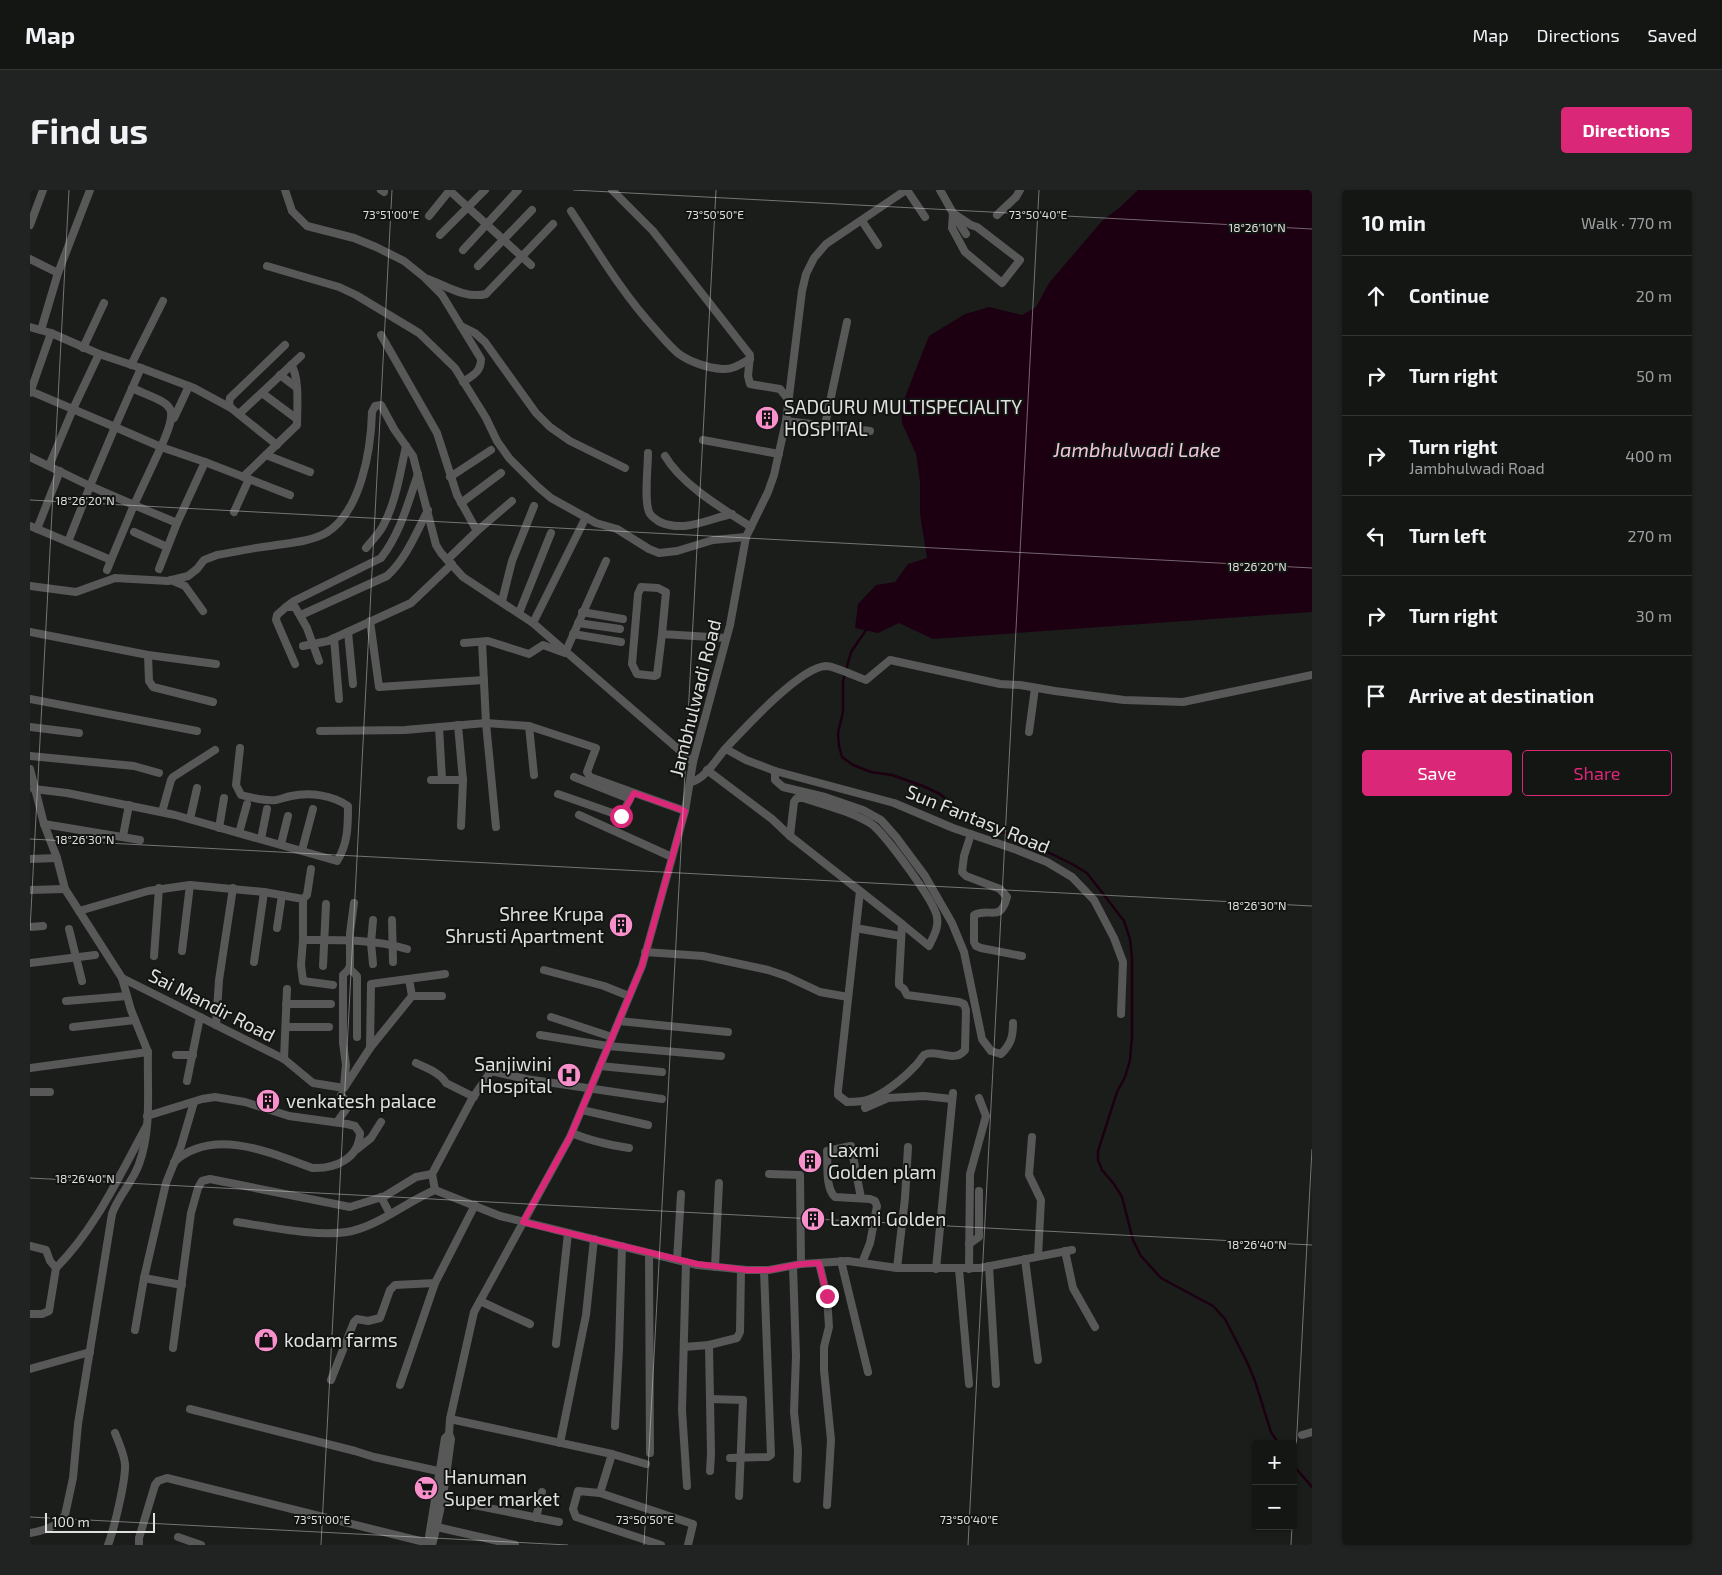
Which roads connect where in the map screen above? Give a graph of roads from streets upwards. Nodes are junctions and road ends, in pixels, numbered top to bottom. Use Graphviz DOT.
graph roads {
  1 [pos="43,190"];
  2 [pos="90,190"];
  3 [pos="285,190"];
  4 [pos="450,190"];
  5 [pos="485,190"];
  6 [pos="518,190"];
  7 [pos="612,190"];
  8 [pos="906,190"];
  9 [pos="940,190"];
  10 [pos="1020,190"];
  11 [pos="468,207"];
  12 [pos="532,210"];
  13 [pos="571,212"];
  14 [pos="953,213"];
  15 [pos="997,215"];
  16 [pos="429,216"];
  17 [pos="925,217"];
  18 [pos="862,221"];
  19 [pos="486,224"];
  20 [pos="553,224"];
  21 [pos="30,225"];
  22 [pos="966,234"];
  23 [pos="440,235"];
  24 [pos="504,240"];
  25 [pos="878,245"];
  26 [pos="463,250"];
  27 [pos="522,257"];
  28 [pos="30,259"];
  29 [pos="531,265"];
  30 [pos="267,266"];
  31 [pos="478,266"];
  32 [pos="58,273"];
  33 [pos="424,278"];
  34 [pos="163,301"];
  35 [pos="104,303"];
  36 [pos="848,322"];
  37 [pos="460,326"];
  38 [pos="30,327"];
  39 [pos="41,330"];
  40 [pos="51,333"];
  41 [pos="381,335"];
  42 [pos="285,345"];
  43 [pos="83,348"];
  44 [pos="99,354"];
  45 [pos="301,356"];
  46 [pos="750,359"];
  47 [pos="131,364"];
  48 [pos="291,365"];
  49 [pos="141,368"];
  50 [pos="280,375"];
  51 [pos="464,382"];
  52 [pos="189,386"];
  53 [pos="296,387"];
  54 [pos="132,388"];
  55 [pos="30,391"];
  56 [pos="262,393"];
  57 [pos="788,399"];
  58 [pos="231,408"];
  59 [pos="73,409"];
  60 [pos="239,414"];
  61 [pos="297,419"];
  62 [pos="786,421"];
  63 [pos="172,423"];
  64 [pos="825,425"];
  65 [pos="115,427"];
  66 [pos="870,431"];
  67 [pos="703,440"];
  68 [pos="277,444"];
  69 [pos="406,446"];
  70 [pos="161,447"];
  71 [pos="491,450"];
  72 [pos="648,454"];
  73 [pos="779,454"];
  74 [pos="266,455"];
  75 [pos="665,456"];
  76 [pos="30,458"];
  77 [pos="205,462"];
  78 [pos="49,466"];
  79 [pos="625,468"];
  80 [pos="60,471"];
  81 [pos="310,472"];
  82 [pos="501,473"];
  83 [pos="418,474"];
  84 [pos="450,477"];
  85 [pos="246,478"];
  86 [pos="90,486"];
  87 [pos="290,495"];
  88 [pos="512,501"];
  89 [pos="461,503"];
  90 [pos="134,505"];
  91 [pos="534,506"];
  92 [pos="428,510"];
  93 [pos="234,512"];
  94 [pos="732,514"];
  95 [pos="586,517"];
  96 [pos="176,523"];
  97 [pos="751,526"];
  98 [pos="33,528"];
  99 [pos="477,531"];
  100 [pos="134,532"];
  101 [pos="550,533"];
  102 [pos="746,537"];
  103 [pos="68,542"];
  104 [pos="167,547"];
  105 [pos="366,548"];
  106 [pos="111,560"];
  107 [pos="606,561"];
  108 [pos="449,562"];
  109 [pos="159,569"];
  110 [pos="107,570"];
  111 [pos="171,580"];
  112 [pos="30,586"];
  113 [pos="502,601"];
  114 [pos="286,607"];
  115 [pos="203,611"];
  116 [pos="582,612"];
  117 [pos="519,613"];
  118 [pos="301,615"];
  119 [pos="623,618"];
  120 [pos="370,621"];
  121 [pos="533,623"];
  122 [pos="578,623"];
  123 [pos="620,629"];
  124 [pos="30,632"];
  125 [pos="348,632"];
  126 [pos="573,634"];
  127 [pos="662,634"];
  128 [pos="334,638"];
  129 [pos="726,638"];
  130 [pos="482,642"];
  131 [pos="621,642"];
  132 [pos="464,643"];
  133 [pos="314,644"];
  134 [pos="303,646"];
  135 [pos="566,651"];
  136 [pos="148,655"];
  137 [pos="319,660"];
  138 [pos="216,664"];
  139 [pos="296,664"];
  140 [pos="1312,674"];
  141 [pos="484,680"];
  142 [pos="352,684"];
  143 [pos="1035,688"];
  144 [pos="30,698"];
  145 [pos="339,699"];
  146 [pos="213,702"];
  147 [pos="486,723"];
  148 [pos="458,725"];
  149 [pos="529,726"];
  150 [pos="30,727"];
  151 [pos="439,727"];
  152 [pos="197,731"];
  153 [pos="320,731"];
  154 [pos="1029,732"];
  155 [pos="80,734"];
  156 [pos="240,748"];
  157 [pos="726,749"];
  158 [pos="215,750"];
  159 [pos="30,756"];
  160 [pos="693,762"];
  161 [pos="30,769"];
  162 [pos="708,770"];
  163 [pos="775,771"];
  164 [pos="159,773"];
  165 [pos="534,774"];
  166 [pos="574,777"];
  167 [pos="442,779"];
  168 [pos="430,780"];
  169 [pos="463,780"];
  170 [pos="690,782"];
  171 [pos="197,788"];
  172 [pos="34,789"];
  173 [pos="558,794"];
  174 [pos="632,796"];
  175 [pos="224,798"];
  176 [pos="247,804"];
  177 [pos="129,805"];
  178 [pos="267,809"];
  179 [pos="313,809"];
  180 [pos="685,811"];
  181 [pos="162,812"];
  182 [pos="579,815"];
  183 [pos="288,816"];
  184 [pos="190,819"];
  185 [pos="44,824"];
  186 [pos="461,826"];
  187 [pos="496,827"];
  188 [pos="219,828"];
  189 [pos="240,833"];
  190 [pos="971,834"];
  191 [pos="123,836"];
  192 [pos="790,836"];
  193 [pos="261,839"];
  194 [pos="140,840"];
  195 [pos="281,844"];
  196 [pos="302,850"];
  197 [pos="672,856"];
  198 [pos="57,858"];
  199 [pos="30,859"];
  200 [pos="311,870"];
  201 [pos="190,884"];
  202 [pos="159,888"];
  203 [pos="233,888"];
  204 [pos="65,889"];
  205 [pos="30,890"];
  206 [pos="264,892"];
  207 [pos="860,892"];
  208 [pos="282,895"];
  209 [pos="303,899"];
  210 [pos="354,903"];
  211 [pos="326,904"];
  212 [pos="79,911"];
  213 [pos="372,920"];
  214 [pos="392,920"];
  215 [pos="902,924"];
  216 [pos="44,926"];
  217 [pos="30,927"];
  218 [pos="277,928"];
  219 [pos="69,929"];
  220 [pos="861,930"];
  221 [pos="900,936"];
  222 [pos="303,940"];
  223 [pos="325,940"];
  224 [pos="350,940"];
  225 [pos="371,943"];
  226 [pos="392,945"];
  227 [pos="407,949"];
  228 [pos="182,951"];
  229 [pos="645,952"];
  230 [pos="96,955"];
  231 [pos="154,956"];
  232 [pos="1022,956"];
  233 [pos="77,958"];
  234 [pos="254,962"];
  235 [pos="393,962"];
  236 [pos="30,963"];
  237 [pos="373,964"];
  238 [pos="323,966"];
  239 [pos="349,968"];
  240 [pos="544,970"];
  241 [pos="445,974"];
  242 [pos="122,978"];
  243 [pos="410,979"];
  244 [pos="82,981"];
  245 [pos="332,985"];
  246 [pos="287,989"];
  247 [pos="127,996"];
  248 [pos="412,996"];
  249 [pos="442,996"];
  250 [pos="629,996"];
  251 [pos="848,997"];
  252 [pos="66,1001"];
  253 [pos="286,1004"];
  254 [pos="331,1004"];
  255 [pos="1121,1014"];
  256 [pos="200,1017"];
  257 [pos="551,1017"];
  258 [pos="135,1020"];
  259 [pos="619,1021"];
  260 [pos="1013,1023"];
  261 [pos="216,1025"];
  262 [pos="73,1026"];
  263 [pos="286,1026"];
  264 [pos="329,1028"];
  265 [pos="728,1032"];
  266 [pos="540,1034"];
  267 [pos="357,1037"];
  268 [pos="612,1037"];
  269 [pos="608,1046"];
  270 [pos="370,1048"];
  271 [pos="148,1052"];
  272 [pos="176,1055"];
  273 [pos="192,1055"];
  274 [pos="721,1056"];
  275 [pos="284,1059"];
  276 [pos="416,1063"];
  277 [pos="600,1066"];
  278 [pos="30,1068"];
  279 [pos="662,1072"];
  280 [pos="187,1081"];
  281 [pos="591,1088"];
  282 [pos="342,1091"];
  283 [pos="30,1092"];
  284 [pos="50,1092"];
  285 [pos="474,1097"];
  286 [pos="979,1098"];
  287 [pos="662,1099"];
  288 [pos="194,1102"];
  289 [pos="865,1108"];
  290 [pos="582,1110"];
  291 [pos="147,1116"];
  292 [pos="337,1122"];
  293 [pos="381,1122"];
  294 [pos="147,1125"];
  295 [pos="648,1125"];
  296 [pos="572,1133"];
  297 [pos="1032,1137"];
  298 [pos="908,1147"];
  299 [pos="358,1148"];
  300 [pos="629,1148"];
  301 [pos="174,1162"];
  302 [pos="432,1174"];
  303 [pos="768,1174"];
  304 [pos="718,1183"];
  305 [pos="436,1190"];
  306 [pos="979,1191"];
  307 [pos="681,1194"];
  308 [pos="381,1197"];
  309 [pos="861,1198"];
  310 [pos="475,1205"];
  311 [pos="390,1214"];
  312 [pos="237,1222"];
  313 [pos="523,1222"];
  314 [pos="568,1233"];
  315 [pos="594,1240"];
  316 [pos="968,1244"];
  317 [pos="30,1246"];
  318 [pos="622,1246"];
  319 [pos="649,1253"];
  320 [pos="1038,1256"];
  321 [pos="1025,1259"];
  322 [pos="681,1261"];
  323 [pos="841,1261"];
  324 [pos="819,1263"];
  325 [pos="862,1263"];
  326 [pos="797,1265"];
  327 [pos="989,1266"];
  328 [pos="715,1267"];
  329 [pos="56,1268"];
  330 [pos="898,1268"];
  331 [pos="936,1269"];
  332 [pos="959,1269"];
  333 [pos="968,1269"];
  334 [pos="741,1270"];
  335 [pos="764,1270"];
  336 [pos="144,1278"];
  337 [pos="435,1283"];
  338 [pos="182,1285"];
  339 [pos="480,1301"];
  340 [pos="30,1314"];
  341 [pos="530,1324"];
  342 [pos="1095,1327"];
  343 [pos="135,1330"];
  344 [pos="556,1344"];
  345 [pos="709,1345"];
  346 [pos="684,1346"];
  347 [pos="173,1348"];
  348 [pos="90,1352"];
  349 [pos="1038,1360"];
  350 [pos="30,1368"];
  351 [pos="868,1372"];
  352 [pos="331,1380"];
  353 [pos="969,1384"];
  354 [pos="996,1384"];
  355 [pos="400,1385"];
  356 [pos="710,1399"];
  357 [pos="190,1410"];
  358 [pos="450,1418"];
  359 [pos="615,1426"];
  360 [pos="1312,1432"];
  361 [pos="116,1433"];
  362 [pos="1302,1435"];
  363 [pos="560,1443"];
  364 [pos="650,1453"];
  365 [pos="612,1454"];
  366 [pos="730,1458"];
  367 [pos="741,1458"];
  368 [pos="646,1464"];
  369 [pos="710,1471"];
  370 [pos="444,1472"];
  371 [pos="798,1479"];
  372 [pos="686,1486"];
  373 [pos="542,1492"];
  374 [pos="600,1493"];
  375 [pos="739,1496"];
  376 [pos="443,1499"];
  377 [pos="827,1505"];
  378 [pos="536,1518"];
  379 [pos="559,1522"];
  380 [pos="437,1527"];
  381 [pos="30,1533"];
  382 [pos="178,1537"];
  383 [pos="430,1544"];
  384 [pos="108,1545"];
  385 [pos="139,1545"];
  386 [pos="201,1545"];
  387 [pos="514,1545"];
  388 [pos="661,1545"];
  389 [pos="688,1545"];
  1 -- 21 [label="street"];
  2 -- 32 [label="street"];
  3 -- 33 [label="street"];
  4 -- 11 [label="street"];
  4 -- 16 [label="street"];
  5 -- 11 [label="street"];
  6 -- 19 [label="street"];
  7 -- 46 [label="street"];
  8 -- 17 [label="street"];
  8 -- 18 [label="street, Jambhulwadi Road"];
  9 -- 14 [label="street"];
  10 -- 15 [label="street"];
  11 -- 19 [label="street"];
  11 -- 23 [label="street"];
  12 -- 24 [label="street"];
  13 -- 46 [label="street"];
  14 -- 14 [label="street"];
  14 -- 22 [label="street"];
  18 -- 25 [label="street"];
  18 -- 57 [label="street, Jambhulwadi Road"];
  19 -- 24 [label="street"];
  19 -- 26 [label="street"];
  20 -- 27 [label="street"];
  24 -- 27 [label="street"];
  24 -- 31 [label="street"];
  27 -- 29 [label="street"];
  27 -- 33 [label="street"];
  28 -- 32 [label="street"];
  30 -- 51 [label="street"];
  32 -- 39 [label="street"];
  33 -- 37 [label="street"];
  34 -- 47 [label="street"];
  35 -- 43 [label="street"];
  36 -- 64 [label="street"];
  37 -- 51 [label="street"];
  37 -- 79 [label="street"];
  38 -- 39 [label="street"];
  39 -- 40 [label="street"];
  40 -- 43 [label="street"];
  40 -- 55 [label="street"];
  41 -- 84 [label="street"];
  42 -- 58 [label="street"];
  43 -- 44 [label="street"];
  44 -- 47 [label="street"];
  44 -- 59 [label="street"];
  45 -- 48 [label="street"];
  46 -- 57 [label="street"];
  47 -- 49 [label="street"];
  48 -- 50 [label="street"];
  48 -- 53 [label="street"];
  49 -- 52 [label="street"];
  49 -- 54 [label="street"];
  50 -- 53 [label="street"];
  50 -- 56 [label="street"];
  51 -- 95 [label="street"];
  52 -- 58 [label="street"];
  52 -- 63 [label="street"];
  53 -- 61 [label="street"];
  54 -- 63 [label="street"];
  54 -- 65 [label="street"];
  55 -- 59 [label="street"];
  56 -- 60 [label="street"];
  56 -- 61 [label="street"];
  57 -- 62 [label="street, Jambhulwadi Road"];
  58 -- 60 [label="street"];
  59 -- 65 [label="street"];
  59 -- 78 [label="street"];
  60 -- 68 [label="street"];
  61 -- 68 [label="street"];
  62 -- 64 [label="street"];
  62 -- 73 [label="street, Jambhulwadi Road"];
  63 -- 70 [label="street"];
  64 -- 66 [label="street"];
  65 -- 70 [label="street"];
  65 -- 86 [label="street"];
  67 -- 73 [label="street"];
  68 -- 74 [label="street"];
  69 -- 83 [label="street"];
  69 -- 105 [label="street"];
  69 -- 111 [label="street"];
  70 -- 77 [label="street"];
  70 -- 90 [label="street"];
  71 -- 84 [label="street"];
  72 -- 94 [label="street"];
  73 -- 97 [label="street, Jambhulwadi Road"];
  74 -- 81 [label="street"];
  74 -- 85 [label="street"];
  75 -- 94 [label="street"];
  76 -- 78 [label="street"];
  77 -- 85 [label="street"];
  77 -- 96 [label="street"];
  78 -- 80 [label="street"];
  80 -- 86 [label="street"];
  80 -- 98 [label="street"];
  82 -- 89 [label="street"];
  83 -- 92 [label="street"];
  83 -- 114 [label="street"];
  84 -- 89 [label="street"];
  85 -- 87 [label="street"];
  85 -- 93 [label="street"];
  86 -- 90 [label="street"];
  86 -- 103 [label="street"];
  88 -- 99 [label="street"];
  89 -- 99 [label="street"];
  90 -- 96 [label="street"];
  90 -- 106 [label="street"];
  91 -- 113 [label="street"];
  92 -- 108 [label="street"];
  92 -- 118 [label="street"];
  94 -- 97 [label="street"];
  95 -- 102 [label="street"];
  95 -- 121 [label="street"];
  96 -- 104 [label="street"];
  97 -- 102 [label="street, Jambhulwadi Road"];
  98 -- 103 [label="street"];
  99 -- 108 [label="street"];
  100 -- 104 [label="street"];
  101 -- 117 [label="street"];
  102 -- 129 [label="street, Jambhulwadi Road"];
  103 -- 106 [label="street"];
  104 -- 109 [label="street"];
  106 -- 110 [label="street"];
  107 -- 116 [label="street"];
  108 -- 113 [label="street"];
  108 -- 120 [label="street"];
  111 -- 112 [label="street"];
  111 -- 115 [label="street"];
  113 -- 117 [label="street"];
  114 -- 118 [label="street"];
  114 -- 139 [label="street"];
  116 -- 119 [label="street"];
  116 -- 122 [label="street"];
  117 -- 121 [label="street"];
  118 -- 133 [label="street"];
  120 -- 125 [label="street"];
  120 -- 141 [label="street"];
  121 -- 135 [label="street"];
  122 -- 123 [label="street"];
  122 -- 126 [label="street"];
  124 -- 136 [label="street"];
  125 -- 128 [label="street"];
  125 -- 142 [label="street"];
  126 -- 131 [label="street"];
  126 -- 135 [label="street"];
  127 -- 127 [label="street"];
  127 -- 129 [label="street"];
  128 -- 133 [label="street"];
  128 -- 145 [label="street"];
  129 -- 160 [label="street, Jambhulwadi Road"];
  130 -- 132 [label="street"];
  130 -- 135 [label="street"];
  130 -- 141 [label="street"];
  133 -- 134 [label="street"];
  133 -- 137 [label="street"];
  135 -- 160 [label="street"];
  136 -- 138 [label="street"];
  136 -- 146 [label="street"];
  140 -- 143 [label="street"];
  141 -- 147 [label="street"];
  143 -- 154 [label="street"];
  143 -- 157 [label="street"];
  144 -- 152 [label="street"];
  147 -- 148 [label="street"];
  147 -- 149 [label="street"];
  147 -- 187 [label="street"];
  148 -- 151 [label="street"];
  148 -- 169 [label="street"];
  149 -- 165 [label="street"];
  149 -- 174 [label="street"];
  150 -- 155 [label="street"];
  151 -- 153 [label="street"];
  151 -- 167 [label="street"];
  156 -- 196 [label="street"];
  157 -- 162 [label="street"];
  157 -- 163 [label="street, Sun Fantasy Road"];
  158 -- 181 [label="street"];
  159 -- 164 [label="street"];
  160 -- 170 [label="street, Jambhulwadi Road"];
  161 -- 172 [label="street"];
  162 -- 170 [label="street"];
  162 -- 192 [label="street"];
  163 -- 190 [label="street, Sun Fantasy Road"];
  163 -- 260 [label="street"];
  166 -- 174 [label="street"];
  167 -- 168 [label="street"];
  167 -- 169 [label="street"];
  169 -- 186 [label="street"];
  170 -- 180 [label="street, Jambhulwadi Road"];
  171 -- 184 [label="street"];
  172 -- 177 [label="street"];
  172 -- 185 [label="street"];
  173 -- 174 [label="street"];
  174 -- 180 [label="street"];
  175 -- 188 [label="street"];
  176 -- 189 [label="street"];
  177 -- 181 [label="street"];
  177 -- 191 [label="street"];
  178 -- 193 [label="street"];
  179 -- 196 [label="street"];
  180 -- 197 [label="street, Jambhulwadi Road"];
  181 -- 184 [label="street"];
  182 -- 197 [label="street"];
  183 -- 195 [label="street"];
  184 -- 188 [label="street"];
  185 -- 191 [label="street"];
  185 -- 198 [label="street"];
  188 -- 189 [label="street"];
  189 -- 193 [label="street"];
  190 -- 232 [label="street"];
  190 -- 255 [label="street, Sun Fantasy Road"];
  191 -- 194 [label="street"];
  192 -- 207 [label="street"];
  192 -- 215 [label="street"];
  193 -- 195 [label="street"];
  195 -- 196 [label="street"];
  197 -- 229 [label="street, Jambhulwadi Road"];
  198 -- 199 [label="street"];
  198 -- 204 [label="street"];
  200 -- 209 [label="street"];
  201 -- 202 [label="street"];
  201 -- 203 [label="street"];
  201 -- 228 [label="street"];
  202 -- 212 [label="street"];
  202 -- 231 [label="street"];
  203 -- 206 [label="street"];
  203 -- 261 [label="street"];
  204 -- 205 [label="street"];
  204 -- 212 [label="street"];
  206 -- 208 [label="street"];
  206 -- 234 [label="street"];
  207 -- 215 [label="street"];
  207 -- 251 [label="street"];
  208 -- 209 [label="street"];
  208 -- 218 [label="street"];
  209 -- 222 [label="street"];
  210 -- 224 [label="street"];
  211 -- 223 [label="street"];
  212 -- 242 [label="street"];
  213 -- 225 [label="street"];
  214 -- 226 [label="street"];
  215 -- 221 [label="street"];
  216 -- 217 [label="street"];
  219 -- 233 [label="street"];
  220 -- 221 [label="street"];
  221 -- 251 [label="street"];
  222 -- 223 [label="street"];
  222 -- 245 [label="street"];
  223 -- 224 [label="street"];
  223 -- 238 [label="street"];
  224 -- 225 [label="street"];
  224 -- 239 [label="street"];
  225 -- 226 [label="street"];
  225 -- 237 [label="street"];
  226 -- 227 [label="street"];
  226 -- 235 [label="street"];
  229 -- 250 [label="street, Jambhulwadi Road"];
  229 -- 251 [label="street"];
  230 -- 233 [label="street"];
  233 -- 236 [label="street"];
  233 -- 244 [label="street"];
  239 -- 267 [label="street"];
  239 -- 282 [label="street"];
  240 -- 250 [label="street"];
  241 -- 243 [label="street"];
  242 -- 247 [label="street, Sai Mandir Road"];
  242 -- 256 [label="street, Sai Mandir Road"];
  243 -- 248 [label="street"];
  243 -- 270 [label="street"];
  246 -- 253 [label="street"];
  247 -- 252 [label="street"];
  247 -- 258 [label="street, Sai Mandir Road"];
  248 -- 249 [label="street"];
  248 -- 270 [label="street"];
  250 -- 259 [label="street, Jambhulwadi Road"];
  253 -- 254 [label="street"];
  253 -- 263 [label="street"];
  256 -- 261 [label="street, Sai Mandir Road"];
  256 -- 273 [label="street"];
  257 -- 268 [label="street"];
  258 -- 262 [label="street"];
  258 -- 271 [label="street, Sai Mandir Road"];
  259 -- 265 [label="street"];
  259 -- 268 [label="street, Jambhulwadi Road"];
  261 -- 275 [label="street, Sai Mandir Road"];
  263 -- 264 [label="street"];
  263 -- 275 [label="street"];
  266 -- 269 [label="street"];
  268 -- 269 [label="street, Jambhulwadi Road"];
  269 -- 274 [label="street"];
  269 -- 277 [label="street, Jambhulwadi Road"];
  270 -- 282 [label="street"];
  271 -- 278 [label="street"];
  271 -- 291 [label="street"];
  272 -- 273 [label="street"];
  273 -- 280 [label="street"];
  275 -- 282 [label="street, Sai Mandir Road"];
  276 -- 285 [label="street"];
  277 -- 279 [label="street"];
  277 -- 281 [label="street, Jambhulwadi Road"];
  281 -- 285 [label="street"];
  281 -- 287 [label="street"];
  281 -- 290 [label="street, Jambhulwadi Road"];
  282 -- 292 [label="street"];
  283 -- 284 [label="street"];
  285 -- 302 [label="street"];
  286 -- 316 [label="street"];
  288 -- 291 [label="street"];
  288 -- 292 [label="street"];
  288 -- 301 [label="street"];
  289 -- 331 [label="street"];
  290 -- 295 [label="street"];
  290 -- 296 [label="street, Jambhulwadi Road"];
  291 -- 294 [label="street"];
  292 -- 299 [label="street"];
  293 -- 299 [label="street"];
  294 -- 329 [label="street"];
  294 -- 348 [label="street"];
  296 -- 300 [label="street"];
  296 -- 313 [label="street, Jambhulwadi Road"];
  297 -- 320 [label="street"];
  298 -- 330 [label="street"];
  299 -- 301 [label="street"];
  301 -- 336 [label="street"];
  302 -- 305 [label="street"];
  302 -- 308 [label="street"];
  303 -- 326 [label="street"];
  304 -- 328 [label="street"];
  305 -- 310 [label="street"];
  305 -- 311 [label="street"];
  306 -- 316 [label="street"];
  307 -- 322 [label="street"];
  308 -- 311 [label="street"];
  308 -- 338 [label="street"];
  309 -- 309 [label="street"];
  309 -- 325 [label="street"];
  310 -- 313 [label="street"];
  310 -- 337 [label="street"];
  311 -- 312 [label="street"];
  313 -- 314 [label="street"];
  313 -- 339 [label="street, Jambhulwadi Road"];
  314 -- 315 [label="street"];
  314 -- 344 [label="street"];
  315 -- 318 [label="street"];
  315 -- 363 [label="street"];
  316 -- 333 [label="street"];
  317 -- 329 [label="street"];
  318 -- 319 [label="street"];
  318 -- 359 [label="street"];
  319 -- 322 [label="street"];
  319 -- 364 [label="street"];
  320 -- 321 [label="street"];
  320 -- 342 [label="street"];
  321 -- 327 [label="street"];
  321 -- 349 [label="street"];
  322 -- 328 [label="street"];
  322 -- 346 [label="street"];
  323 -- 324 [label="street"];
  323 -- 325 [label="street"];
  323 -- 351 [label="street"];
  324 -- 326 [label="street"];
  324 -- 377 [label="street"];
  325 -- 330 [label="street"];
  326 -- 335 [label="street"];
  326 -- 371 [label="street"];
  327 -- 333 [label="street"];
  327 -- 354 [label="street"];
  328 -- 334 [label="street"];
  329 -- 340 [label="street"];
  330 -- 331 [label="street"];
  331 -- 332 [label="street"];
  332 -- 333 [label="street"];
  332 -- 353 [label="street"];
  334 -- 335 [label="street"];
  334 -- 345 [label="street"];
  335 -- 367 [label="street"];
  336 -- 338 [label="street"];
  336 -- 343 [label="street"];
  337 -- 352 [label="street"];
  337 -- 355 [label="street"];
  338 -- 347 [label="street"];
  339 -- 341 [label="street"];
  339 -- 358 [label="street, Jambhulwadi Road"];
  345 -- 346 [label="street"];
  345 -- 356 [label="street"];
  346 -- 372 [label="street"];
  348 -- 350 [label="street"];
  348 -- 381 [label="street"];
  356 -- 367 [label="street"];
  356 -- 369 [label="street"];
  357 -- 370 [label="street"];
  358 -- 363 [label="street"];
  358 -- 370 [label="street, Jambhulwadi Road"];
  360 -- 362 [label="street"];
  361 -- 384 [label="street"];
  363 -- 365 [label="street"];
  365 -- 368 [label="street"];
  365 -- 374 [label="street"];
  366 -- 367 [label="street"];
  367 -- 375 [label="street"];
  370 -- 376 [label="street, Jambhulwadi Road"];
  370 -- 383 [label="street, Jambhulwadi Road"];
  373 -- 378 [label="street"];
  374 -- 388 [label="street"];
  374 -- 389 [label="street"];
  376 -- 378 [label="street"];
  376 -- 380 [label="street, Jambhulwadi Road"];
  378 -- 379 [label="street"];
  380 -- 383 [label="street, Jambhulwadi Road"];
  380 -- 387 [label="street"];
  382 -- 386 [label="street"];
  383 -- 385 [label="street"];
}
